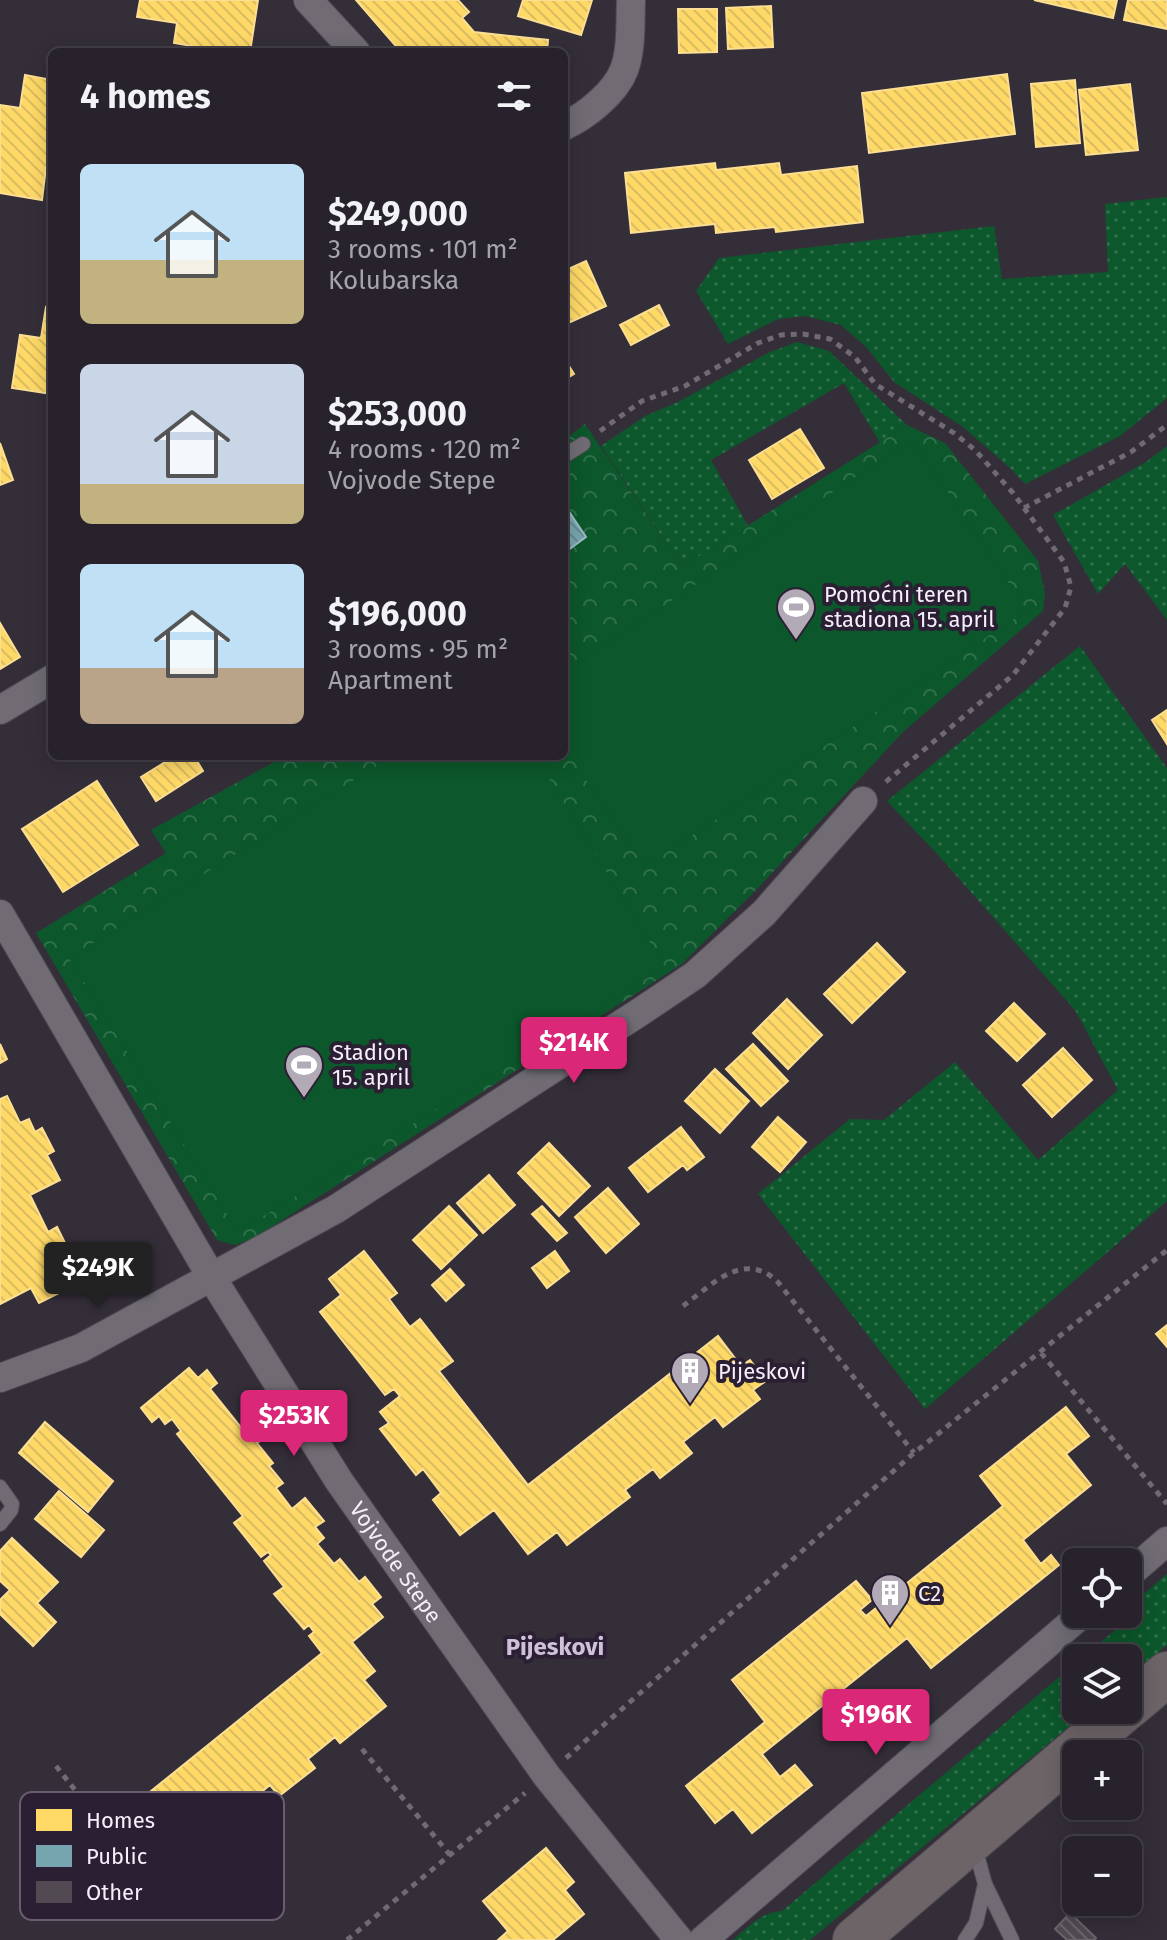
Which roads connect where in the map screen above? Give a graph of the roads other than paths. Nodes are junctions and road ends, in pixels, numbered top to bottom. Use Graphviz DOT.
graph roads {
  1 [pos="308,0"];
  2 [pos="631,0"];
  3 [pos="352,48"];
  4 [pos="568,123"];
  5 [pos="583,444"];
  6 [pos="568,453"];
  7 [pos="48,681"];
  8 [pos="0,710"];
  9 [pos="863,801"];
  10 [pos="0,914"];
  11 [pos="212,1278"];
  12 [pos="0,1378"];
  13 [pos="0,1487"];
  14 [pos="0,1524"];
  15 [pos="1167,1541"];
  16 [pos="1142,1563"];
  17 [pos="1066,1628"];
  18 [pos="1167,1674"];
  19 [pos="1142,1695"];
  20 [pos="1107,1724"];
  21 [pos="973,1839"];
  22 [pos="985,1884"];
  23 [pos="679,1940"];
  24 [pos="703,1940"];
  25 [pos="855,1940"];
  26 [pos="965,1940"];
  27 [pos="1012,1940"];
  1 -- 3 [label="street"];
  2 -- 4 [label="street"];
  5 -- 6 [label="lane"];
  7 -- 8 [label="street"];
  9 -- 11 [label="street"];
  10 -- 11 [label="street, Vojvode Stepe"];
  11 -- 12 [label="street"];
  11 -- 23 [label="street, Vojvode Stepe"];
  13 -- 14 [label="lane"];
  15 -- 16 [label="street"];
  17 -- 24 [label="street"];
  18 -- 19 [label="main road"];
  20 -- 21 [label="main road"];
  21 -- 22 [label="lane"];
  21 -- 25 [label="main road"];
  22 -- 26 [label="lane"];
  22 -- 27 [label="lane"];
}
